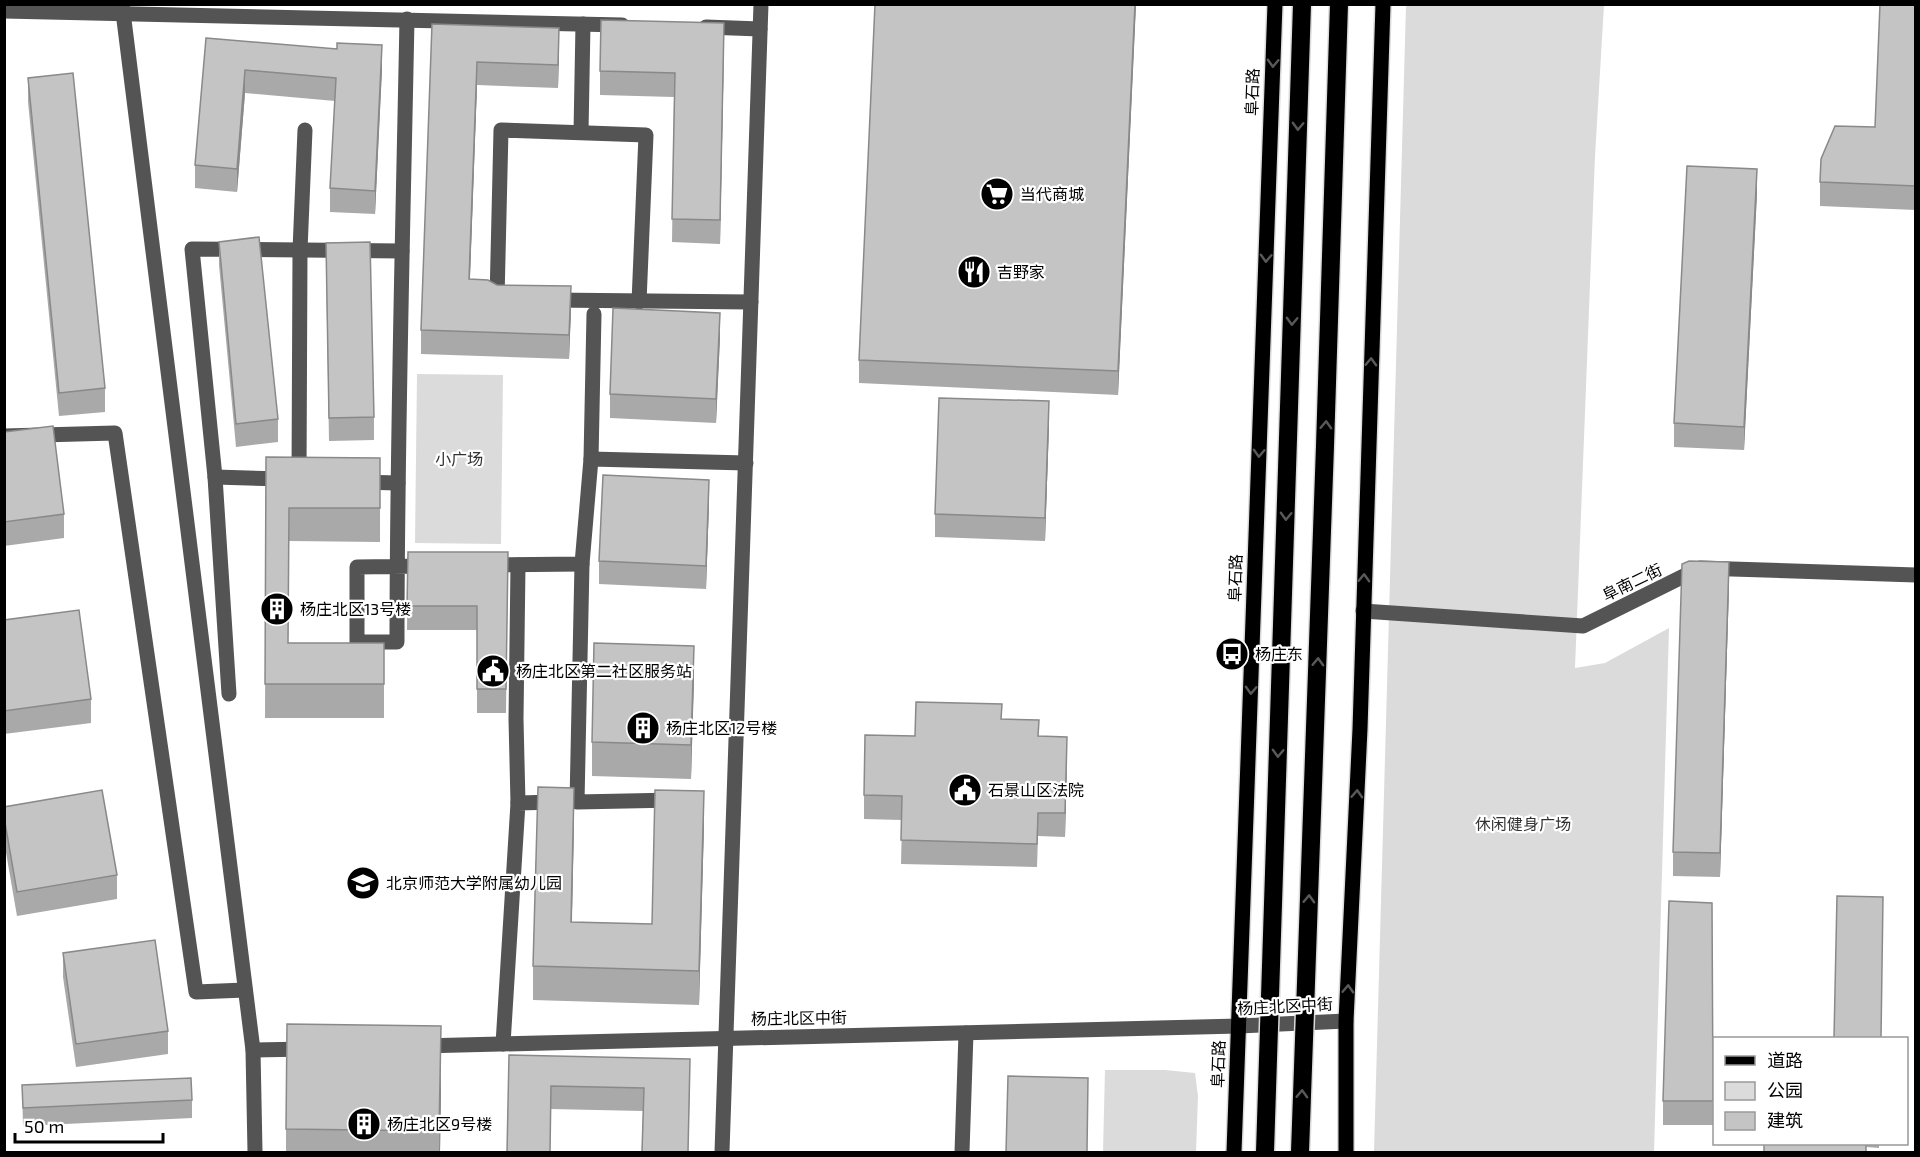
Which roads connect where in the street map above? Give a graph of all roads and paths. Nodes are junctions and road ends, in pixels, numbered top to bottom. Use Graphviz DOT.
graph roads {
  1 [pos="761,4"];
  2 [pos="1275,4"];
  3 [pos="1302,4"];
  4 [pos="1339,4"];
  5 [pos="1383,4"];
  6 [pos="122,10"];
  7 [pos="4,11"];
  8 [pos="406,19"];
  9 [pos="584,24"];
  10 [pos="642,26"];
  11 [pos="689,27"];
  12 [pos="760,29"];
  13 [pos="305,130"];
  14 [pos="581,132"];
  15 [pos="300,250"];
  16 [pos="402,251"];
  17 [pos="639,302"];
  18 [pos="751,302"];
  19 [pos="594,314"];
  20 [pos="4,436"];
  21 [pos="591,459"];
  22 [pos="746,463"];
  23 [pos="215,477"];
  24 [pos="343,481"];
  25 [pos="398,483"];
  26 [pos="582,564"];
  27 [pos="474,565"];
  28 [pos="518,565"];
  29 [pos="397,566"];
  30 [pos="441,566"];
  31 [pos="1916,574"];
  32 [pos="1364,611"];
  33 [pos="229,694"];
  34 [pos="692,800"];
  35 [pos="518,802"];
  36 [pos="576,802"];
  37 [pos="245,990"];
  38 [pos="1346,1021"];
  39 [pos="1239,1026"];
  40 [pos="966,1033"];
  41 [pos="726,1038"];
  42 [pos="502,1044"];
  43 [pos="407,1046"];
  44 [pos="324,1049"];
  45 [pos="253,1050"];
  46 [pos="255,1152"];
  47 [pos="722,1152"];
  48 [pos="963,1152"];
  49 [pos="1234,1152"];
  50 [pos="1265,1152"];
  51 [pos="1300,1152"];
  52 [pos="1346,1152"];
  1 -- 12 [label="street"];
  2 -- 39 [label="main road, 阜石路, one-way"];
  3 -- 50 [label="highway, one-way, bridge"];
  51 -- 4 [label="highway, one-way, bridge"];
  32 -- 5 [label="main road, one-way"];
  6 -- 7 [label="street"];
  6 -- 8 [label="street"];
  6 -- 37 [label="street"];
  8 -- 9 [label="street"];
  8 -- 16 [label="street"];
  9 -- 10 [label="street"];
  9 -- 14 [label="street"];
  11 -- 12 [label="street"];
  12 -- 18 [label="street"];
  13 -- 15 [label="street"];
  14 -- 17 [label="street"];
  14 -- 17 [label="street"];
  15 -- 16 [label="street"];
  15 -- 23 [label="street"];
  15 -- 23 [label="street"];
  16 -- 25 [label="street"];
  17 -- 18 [label="street"];
  18 -- 22 [label="street"];
  19 -- 21 [label="street"];
  20 -- 37 [label="street"];
  21 -- 22 [label="street"];
  21 -- 26 [label="street"];
  22 -- 41 [label="street"];
  23 -- 33 [label="street"];
  24 -- 25 [label="street"];
  25 -- 29 [label="street"];
  26 -- 28 [label="street"];
  26 -- 36 [label="street"];
  27 -- 28 [label="street"];
  28 -- 35 [label="street"];
  29 -- 29 [label="street"];
  29 -- 30 [label="street"];
  31 -- 32 [label="street, 阜南二街"];
  38 -- 32 [label="main road, one-way"];
  34 -- 36 [label="street"];
  35 -- 36 [label="street"];
  35 -- 42 [label="street"];
  37 -- 45 [label="street"];
  38 -- 39 [label="street, 杨庄北区中街"];
  38 -- 52 [label="main road"];
  39 -- 40 [label="street, 杨庄北区中街"];
  39 -- 49 [label="main road, 阜石路"];
  40 -- 41 [label="street, 杨庄北区中街"];
  40 -- 48 [label="street"];
  41 -- 42 [label="street, 杨庄北区中街"];
  41 -- 47 [label="street"];
  42 -- 43 [label="street, 杨庄北区中街"];
  44 -- 45 [label="street"];
  45 -- 46 [label="street"];
}
